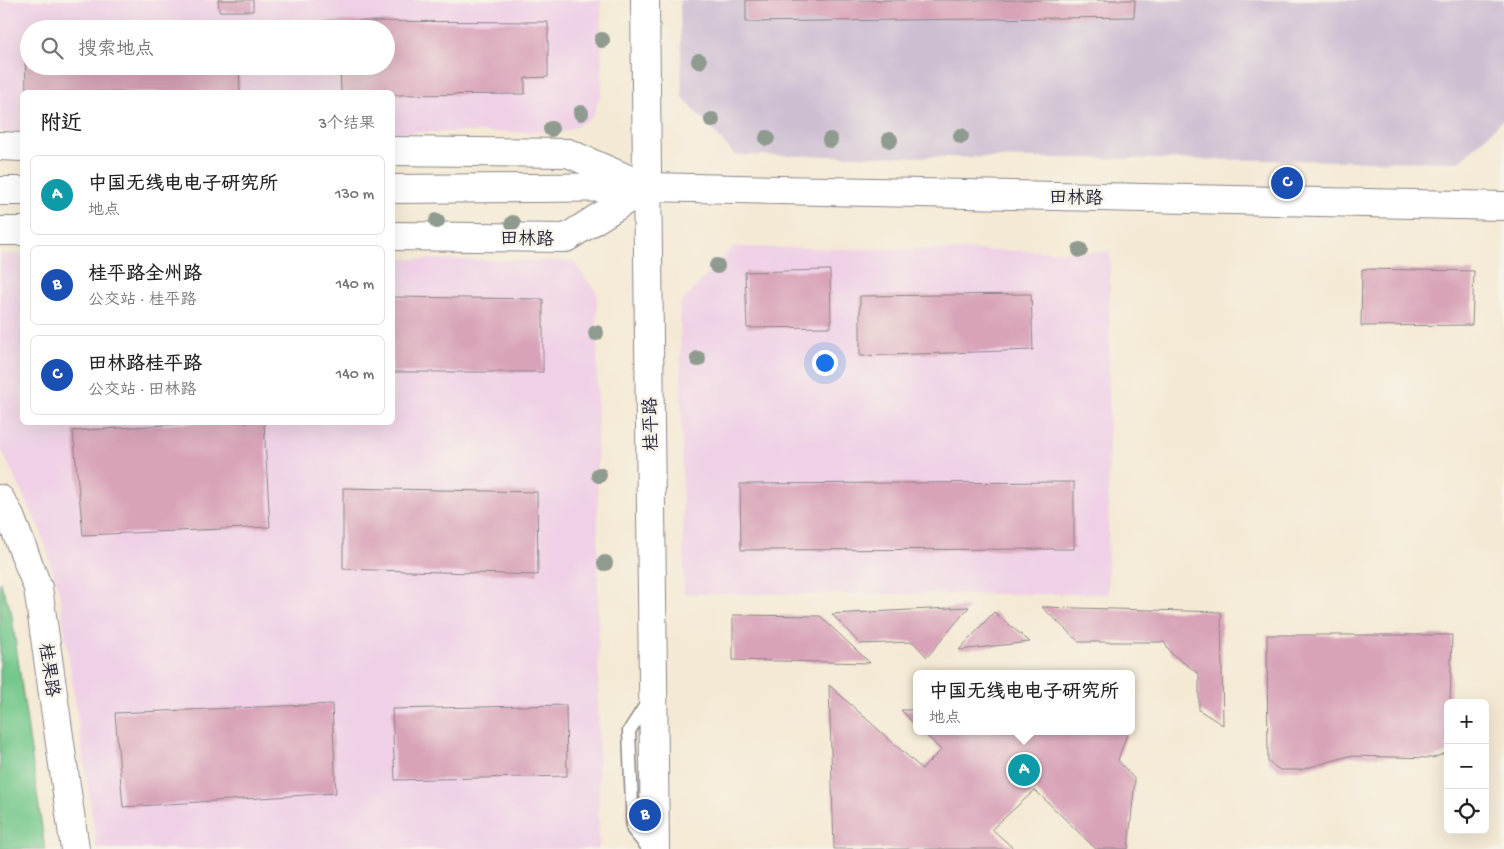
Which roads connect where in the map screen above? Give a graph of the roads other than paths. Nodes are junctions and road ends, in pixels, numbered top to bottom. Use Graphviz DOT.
graph roads {
  1 [pos="645,0"];
  2 [pos="0,146"];
  3 [pos="20,147"];
  4 [pos="395,151"];
  5 [pos="647,187"];
  6 [pos="395,189"];
  7 [pos="0,191"];
  8 [pos="20,191"];
  9 [pos="1504,206"];
  10 [pos="0,231"];
  11 [pos="20,231"];
  12 [pos="395,236"];
  13 [pos="0,499"];
  14 [pos="653,693"];
  15 [pos="75,849"];
  16 [pos="649,849"];
  17 [pos="655,849"];
  1 -- 5 [label="street, 桂平路"];
  2 -- 3 [label="street"];
  4 -- 5 [label="street, 田林路"];
  5 -- 6 [label="street, 田林路"];
  5 -- 9 [label="street, 田林路"];
  5 -- 12 [label="street, 田林路"];
  5 -- 14 [label="street, 桂平路"];
  7 -- 8 [label="street"];
  10 -- 11 [label="street"];
  13 -- 15 [label="street, 桂果路"];
  14 -- 16 [label="lane"];
  14 -- 17 [label="street, 桂平路"];
}
